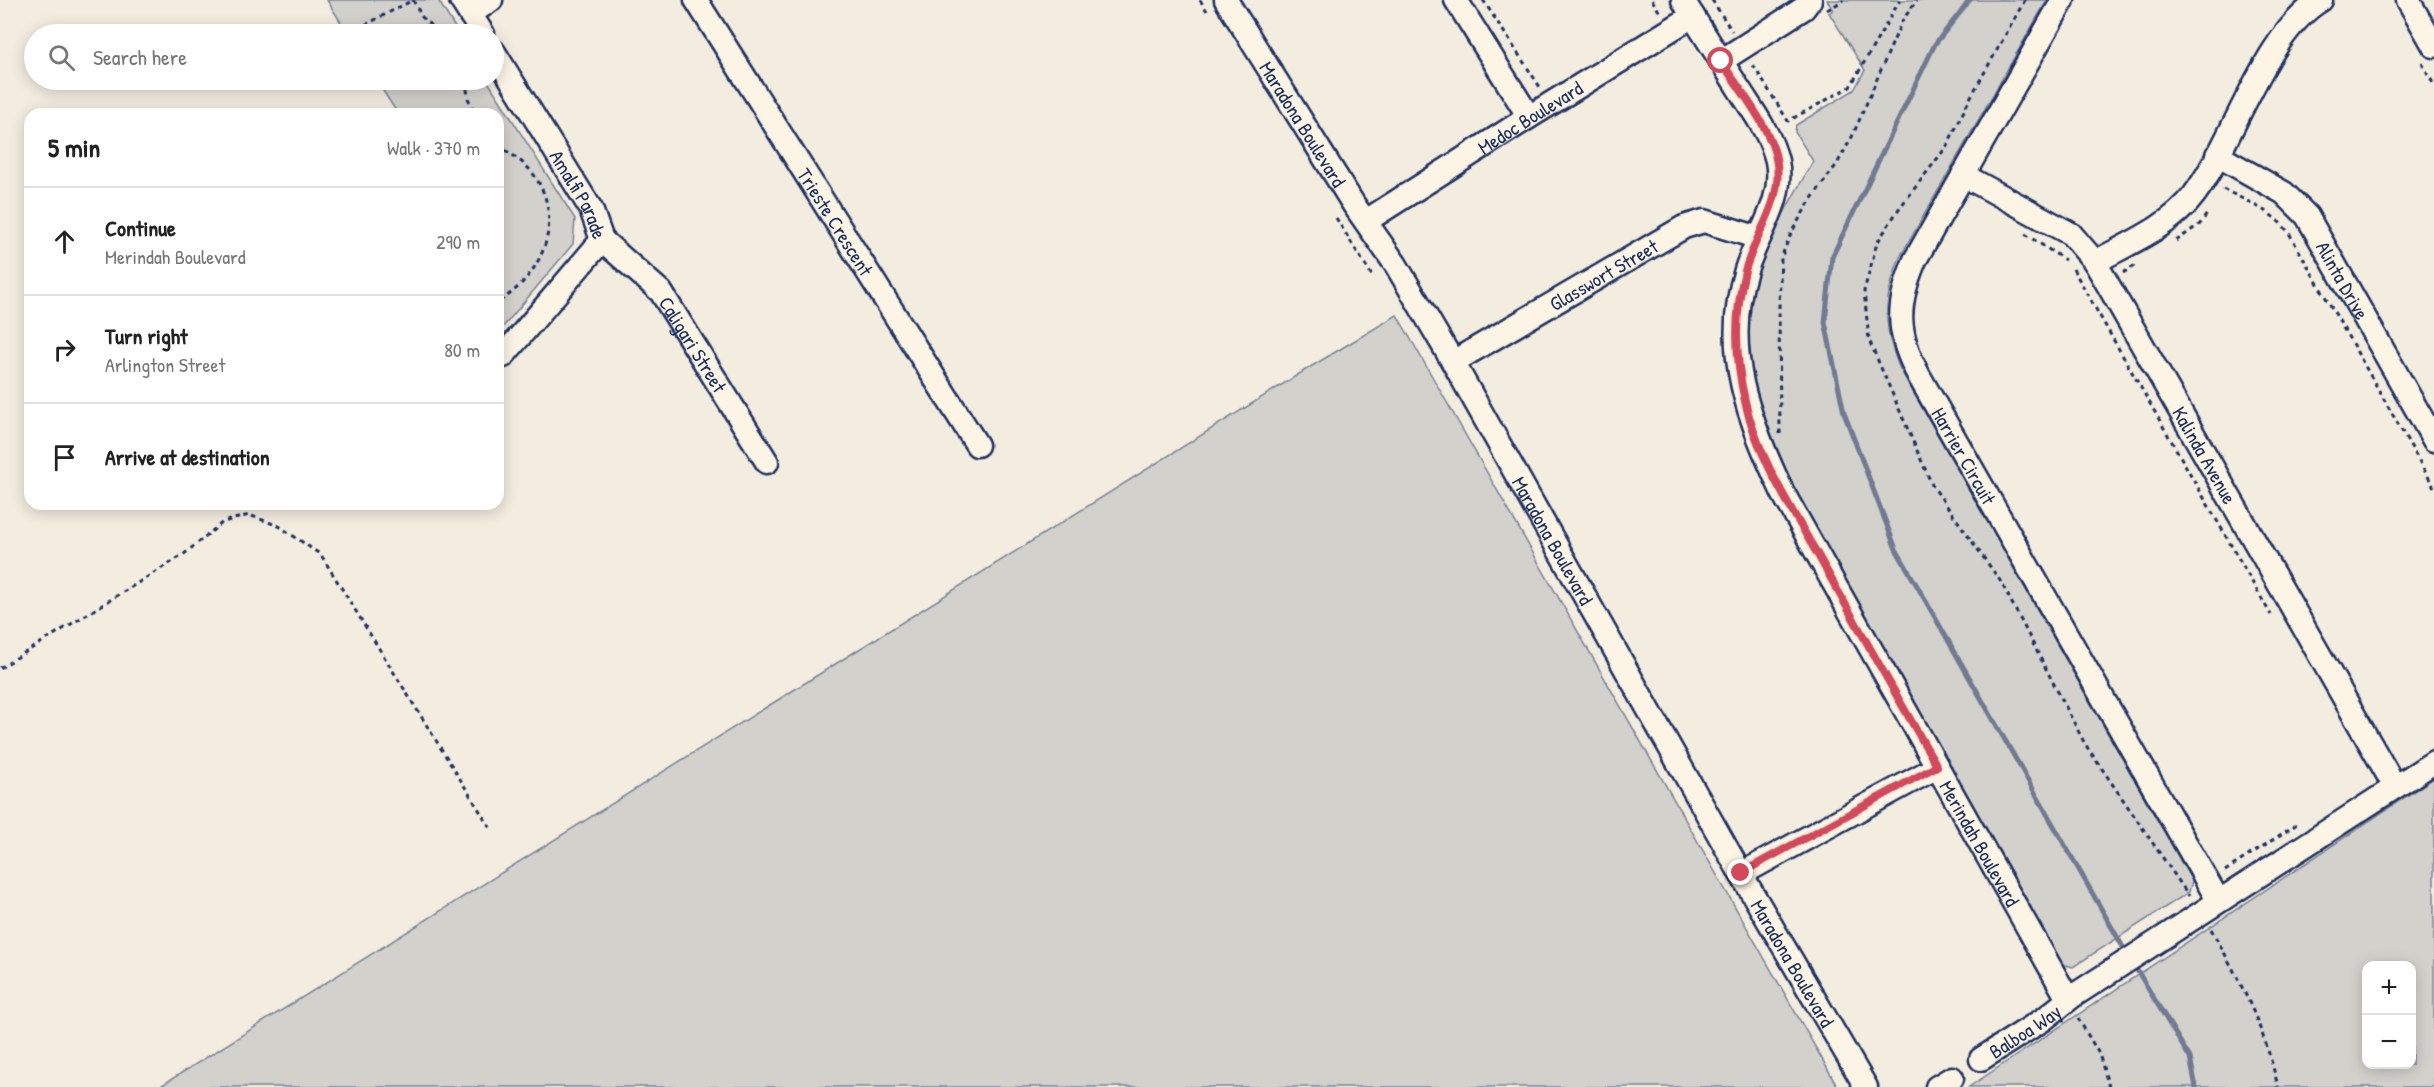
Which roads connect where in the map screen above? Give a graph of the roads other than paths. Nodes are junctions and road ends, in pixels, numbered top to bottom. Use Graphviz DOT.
graph roads {
  1 [pos="491,0"];
  2 [pos="696,0"];
  3 [pos="1226,0"];
  4 [pos="1456,0"];
  5 [pos="2063,0"];
  6 [pos="2321,0"];
  7 [pos="2408,0"];
  8 [pos="1808,3"];
  9 [pos="465,7"];
  10 [pos="1688,8"];
  11 [pos="476,24"];
  12 [pos="2434,46"];
  13 [pos="1721,61"];
  14 [pos="504,68"];
  15 [pos="1529,117"];
  16 [pos="2217,154"];
  17 [pos="1963,175"];
  18 [pos="1366,221"];
  19 [pos="1759,238"];
  20 [pos="602,240"];
  21 [pos="2095,262"];
  22 [pos="504,355"];
  23 [pos="1453,362"];
  24 [pos="2434,440"];
  25 [pos="977,445"];
  26 [pos="767,462"];
  27 [pos="2434,762"];
  28 [pos="1937,766"];
  29 [pos="2395,787"];
  30 [pos="1741,873"];
  31 [pos="2218,900"];
  32 [pos="2071,998"];
  33 [pos="1982,1059"];
  34 [pos="1866,1087"];
  1 -- 9 [label="street"];
  2 -- 25 [label="street, Trieste Crescent"];
  3 -- 18 [label="street, Maradona Boulevard"];
  4 -- 15 [label="street"];
  5 -- 17 [label="street, Harrier Circuit"];
  6 -- 16 [label="street"];
  7 -- 12 [label="street"];
  8 -- 13 [label="street"];
  9 -- 11 [label="street"];
  10 -- 13 [label="street, Merindah Boulevard"];
  10 -- 15 [label="street, Medoc Boulevard"];
  13 -- 19 [label="street, Merindah Boulevard"];
  14 -- 20 [label="street, Amalfi Parade"];
  15 -- 18 [label="street, Medoc Boulevard"];
  16 -- 21 [label="street"];
  16 -- 24 [label="street, Alinta Drive"];
  17 -- 21 [label="street, Kalinda Avenue"];
  17 -- 31 [label="street, Harrier Circuit"];
  18 -- 23 [label="street, Maradona Boulevard"];
  19 -- 23 [label="street, Glasswort Street"];
  19 -- 28 [label="street, Merindah Boulevard"];
  20 -- 22 [label="street, Amalfi Parade"];
  20 -- 26 [label="street, Caligari Street"];
  21 -- 29 [label="street, Kalinda Avenue"];
  23 -- 30 [label="street, Maradona Boulevard"];
  27 -- 29 [label="street"];
  28 -- 30 [label="street"];
  28 -- 32 [label="street, Merindah Boulevard"];
  29 -- 31 [label="street"];
  30 -- 34 [label="street, Maradona Boulevard"];
  31 -- 32 [label="street, Balboa Way"];
  32 -- 33 [label="street, Balboa Way"];
}
